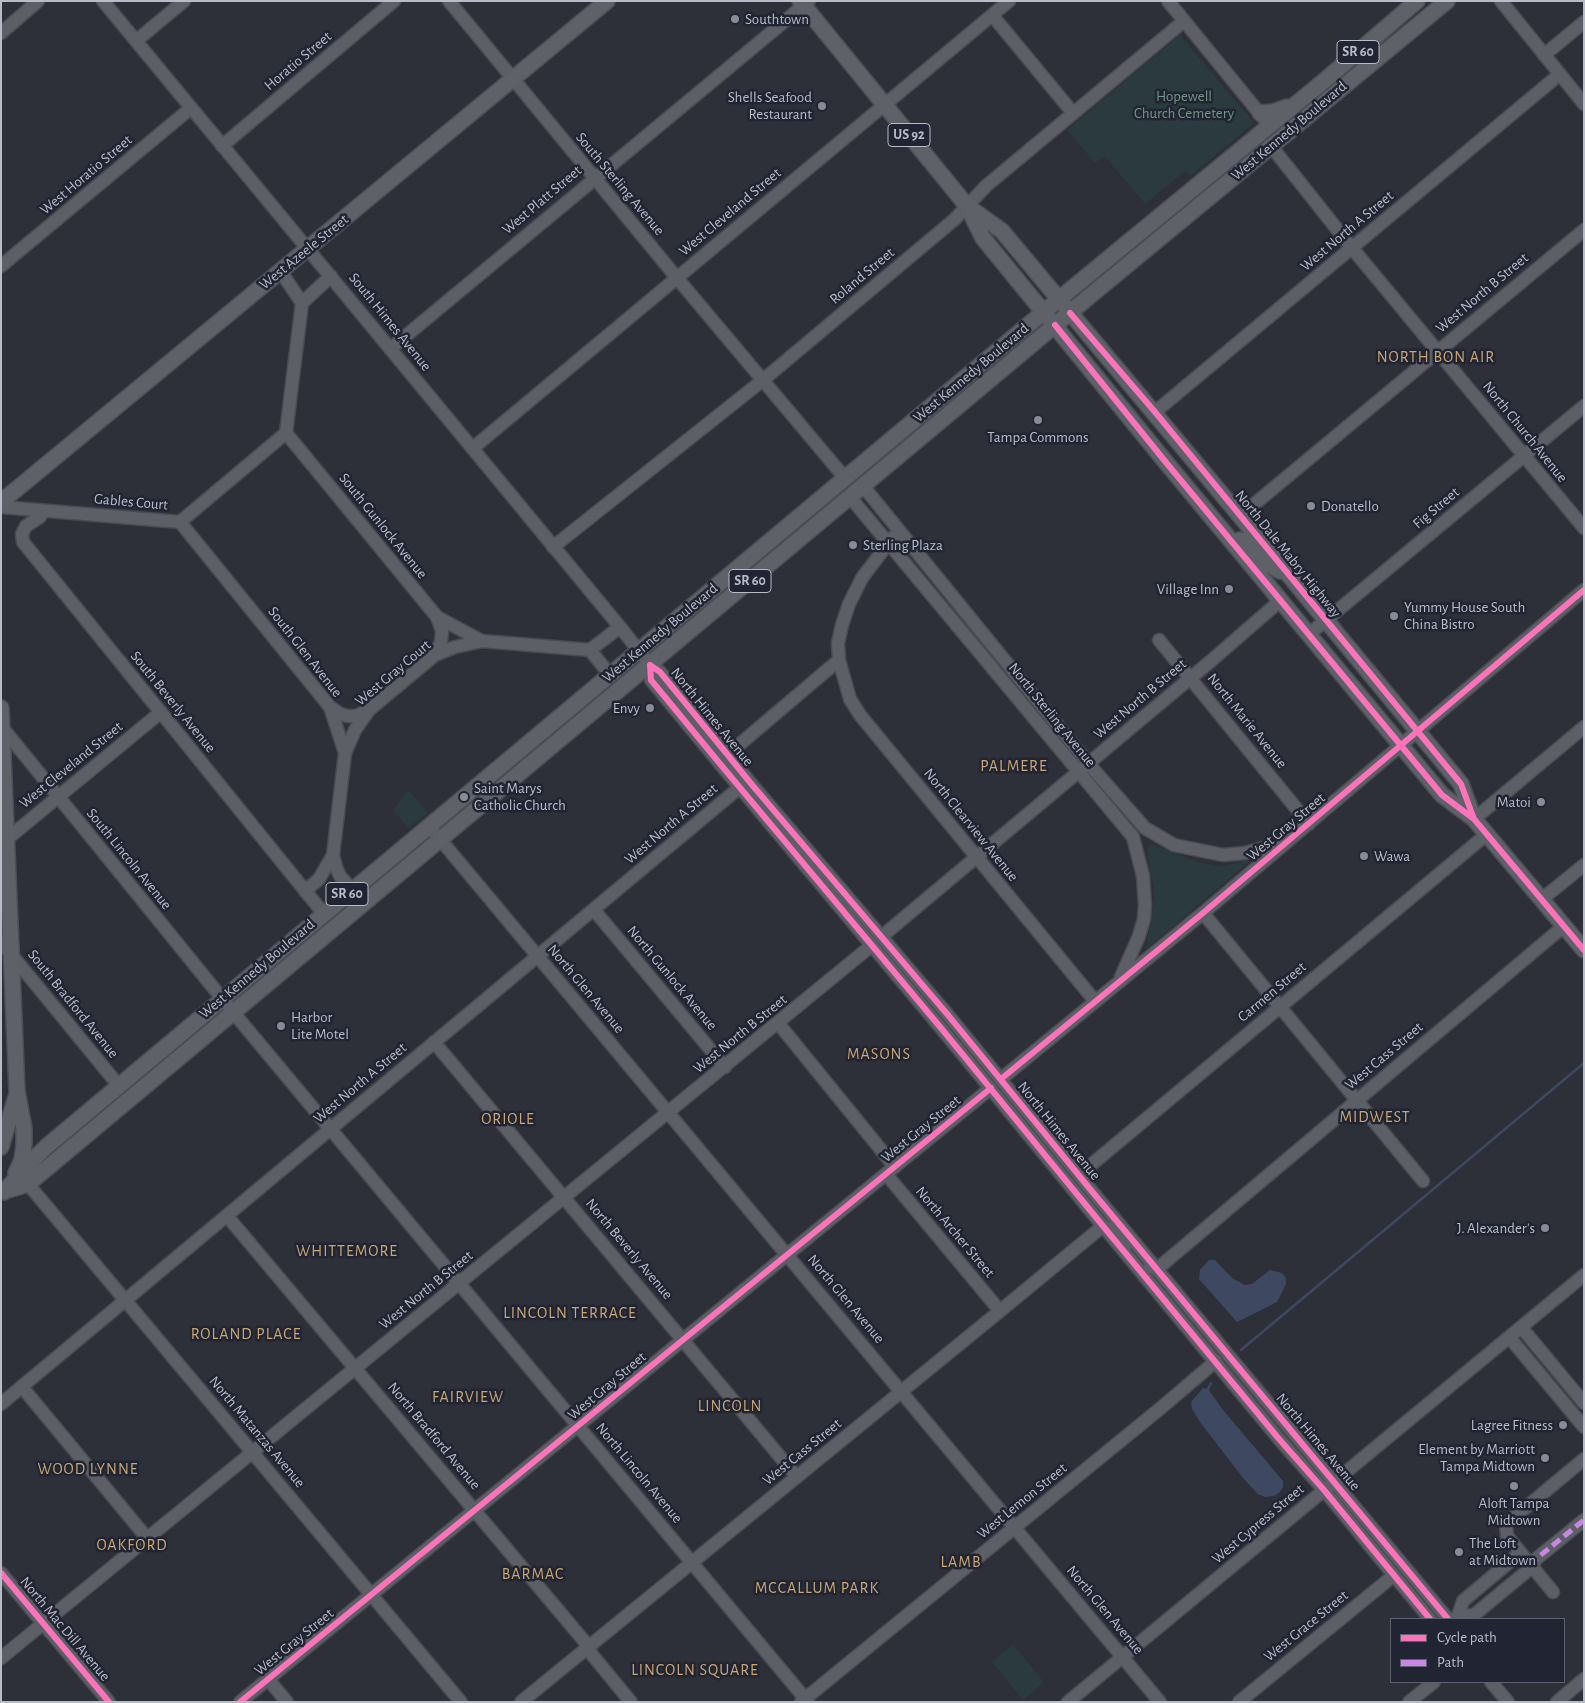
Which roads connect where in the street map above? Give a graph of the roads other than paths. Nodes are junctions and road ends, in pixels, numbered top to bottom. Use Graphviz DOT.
graph roads {
  1 [pos="38,1"];
  2 [pos="103,1"];
  3 [pos="184,1"];
  4 [pos="394,1"];
  5 [pos="449,1"];
  6 [pos="606,1"];
  7 [pos="1009,1"];
  8 [pos="1168,1"];
  9 [pos="1417,1"];
  10 [pos="1426,1"];
  11 [pos="1447,1"];
  12 [pos="1501,1"];
  13 [pos="804,3"];
  14 [pos="992,15"];
  15 [pos="1184,21"];
  16 [pos="1584,22"];
  17 [pos="1,33"];
  18 [pos="136,41"];
  19 [pos="1544,55"];
  20 [pos="1344,64"];
  21 [pos="1365,68"];
  22 [pos="1560,74"];
  23 [pos="513,79"];
  24 [pos="884,104"];
  25 [pos="1584,104"];
  26 [pos="191,108"];
  27 [pos="1074,112"];
  28 [pos="1265,120"];
  29 [pos="222,146"];
  30 [pos="1271,146"];
  31 [pos="594,178"];
  32 [pos="967,206"];
  33 [pos="1584,230"];
  34 [pos="1352,248"];
  35 [pos="308,249"];
  36 [pos="1,266"];
  37 [pos="280,272"];
  38 [pos="331,276"];
  39 [pos="677,278"];
  40 [pos="1058,300"];
  41 [pos="302,303"];
  42 [pos="1044,311"];
  43 [pos="1070,313"];
  44 [pos="1055,325"];
  45 [pos="390,349"];
  46 [pos="1438,351"];
  47 [pos="763,380"];
  48 [pos="1584,406"];
  49 [pos="1154,412"];
  50 [pos="911,423"];
  51 [pos="286,433"];
  52 [pos="473,448"];
  53 [pos="1524,456"];
  54 [pos="846,478"];
  55 [pos="863,486"];
  56 [pos="850,497"];
  57 [pos="1,502"];
  58 [pos="1,507"];
  59 [pos="42,511"];
  60 [pos="1240,516"];
  61 [pos="180,522"];
  62 [pos="898,528"];
  63 [pos="1584,528"];
  64 [pos="1233,543"];
  65 [pos="889,544"];
  66 [pos="553,548"];
  67 [pos="789,548"];
  68 [pos="1291,578"];
  69 [pos="1584,590"];
  70 [pos="1281,600"];
  71 [pos="437,617"];
  72 [pos="1326,620"];
  73 [pos="620,627"];
  74 [pos="1308,634"];
  75 [pos="1160,640"];
  76 [pos="482,641"];
  77 [pos="590,650"];
  78 [pos="639,651"];
  79 [pos="435,655"];
  80 [pos="839,660"];
  81 [pos="1009,664"];
  82 [pos="650,665"];
  83 [pos="998,673"];
  84 [pos="610,675"];
  85 [pos="1191,678"];
  86 [pos="1029,690"];
  87 [pos="1018,700"];
  88 [pos="330,707"];
  89 [pos="1,708"];
  90 [pos="369,710"];
  91 [pos="161,712"];
  92 [pos="2,726"];
  93 [pos="1584,727"];
  94 [pos="1417,730"];
  95 [pos="1400,745"];
  96 [pos="345,753"];
  97 [pos="727,754"];
  98 [pos="1089,764"];
  99 [pos="1078,773"];
  100 [pos="739,788"];
  101 [pos="58,797"];
  102 [pos="1474,819"];
  103 [pos="1309,824"];
  104 [pos="429,826"];
  105 [pos="1144,828"];
  106 [pos="1487,834"];
  107 [pos="1133,837"];
  108 [pos="440,840"];
  109 [pos="1288,841"];
  110 [pos="4,842"];
  111 [pos="333,855"];
  112 [pos="977,857"];
  113 [pos="1584,865"];
  114 [pos="352,890"];
  115 [pos="305,891"];
  116 [pos="1542,899"];
  117 [pos="594,910"];
  118 [pos="1203,913"];
  119 [pos="324,914"];
  120 [pos="1564,926"];
  121 [pos="881,937"];
  122 [pos="1,942"];
  123 [pos="871,946"];
  124 [pos="1584,950"];
  125 [pos="11,955"];
  126 [pos="537,956"];
  127 [pos="1119,982"];
  128 [pos="222,999"];
  129 [pos="1095,1001"];
  130 [pos="1281,1006"];
  131 [pos="233,1012"];
  132 [pos="778,1024"];
  133 [pos="941,1028"];
  134 [pos="434,1042"];
  135 [pos="725,1067"];
  136 [pos="1001,1079"];
  137 [pos="119,1086"];
  138 [pos="990,1088"];
  139 [pos="17,1091"];
  140 [pos="1356,1100"];
  141 [pos="668,1113"];
  142 [pos="330,1129"];
  143 [pos="1,1147"];
  144 [pos="1059,1151"];
  145 [pos="890,1170"];
  146 [pos="1079,1175"];
  147 [pos="1423,1181"];
  148 [pos="28,1184"];
  149 [pos="3,1193"];
  150 [pos="564,1198"];
  151 [pos="228,1216"];
  152 [pos="1103,1226"];
  153 [pos="787,1255"];
  154 [pos="1157,1268"];
  155 [pos="1584,1276"];
  156 [pos="459,1284"];
  157 [pos="125,1300"];
  158 [pos="1171,1307"];
  159 [pos="1000,1312"];
  160 [pos="1521,1327"];
  161 [pos="1508,1337"];
  162 [pos="683,1340"];
  163 [pos="1216,1361"];
  164 [pos="356,1368"];
  165 [pos="1242,1371"];
  166 [pos="22,1387"];
  167 [pos="902,1392"];
  168 [pos="1584,1403"];
  169 [pos="1,1404"];
  170 [pos="578,1426"];
  171 [pos="1584,1427"];
  172 [pos="253,1453"];
  173 [pos="1584,1459"];
  174 [pos="797,1477"];
  175 [pos="1335,1481"];
  176 [pos="1324,1490"];
  177 [pos="475,1510"];
  178 [pos="1584,1520"];
  179 [pos="1014,1528"];
  180 [pos="147,1538"];
  181 [pos="1520,1553"];
  182 [pos="693,1562"];
  183 [pos="1532,1567"];
  184 [pos="1,1573"];
  185 [pos="1394,1576"];
  186 [pos="1554,1592"];
  187 [pos="371,1595"];
  188 [pos="1429,1618"];
  189 [pos="1454,1618"];
  190 [pos="43,1622"];
  191 [pos="587,1647"];
  192 [pos="1123,1657"];
  193 [pos="1,1658"];
  194 [pos="268,1679"];
  195 [pos="1584,1679"];
  196 [pos="1433,1683"];
  197 [pos="1483,1683"];
  198 [pos="1492,1683"];
  199 [pos="1501,1683"];
  200 [pos="805,1701"];
  201 [pos="109,1702"];
  202 [pos="240,1702"];
  203 [pos="287,1702"];
  204 [pos="461,1702"];
  205 [pos="521,1702"];
  206 [pos="631,1702"];
  207 [pos="1068,1702"];
  208 [pos="1160,1702"];
  209 [pos="1239,1702"];
  210 [pos="1409,1702"];
  211 [pos="1498,1702"];
  212 [pos="1508,1702"];
  213 [pos="1517,1702"];
  214 [pos="1557,1702"];
  1 -- 17 [label="street"];
  2 -- 18 [label="street, South Himes Avenue"];
  3 -- 18 [label="street"];
  4 -- 29 [label="street, Horatio Street"];
  5 -- 23 [label="street, South Sterling Avenue"];
  6 -- 23 [label="main road, West Azeele Street"];
  7 -- 14 [label="street, West Cleveland Street"];
  8 -- 15 [label="street"];
  9 -- 20 [label="main road, West Kennedy Boulevard / SR 60"];
  10 -- 21 [label="main road"];
  11 -- 21 [label="main road, West Kennedy Boulevard / SR 60"];
  12 -- 19 [label="street"];
  13 -- 24 [label="main road, US 92"];
  13 -- 31 [label="street, West Platt Street"];
  14 -- 24 [label="street, West Cleveland Street"];
  14 -- 27 [label="street"];
  15 -- 27 [label="street, Roland Street"];
  15 -- 28 [label="street"];
  16 -- 19 [label="street"];
  18 -- 26 [label="street, South Himes Avenue"];
  19 -- 22 [label="street"];
  20 -- 28 [label="main road, West Kennedy Boulevard / SR 60"];
  20 -- 30 [label="main road"];
  21 -- 30 [label="main road, West Kennedy Boulevard / SR 60"];
  22 -- 25 [label="street"];
  22 -- 34 [label="street, West North A Street"];
  23 -- 31 [label="street, South Sterling Avenue"];
  23 -- 35 [label="main road, West Azeele Street"];
  24 -- 32 [label="main road, US 92"];
  24 -- 39 [label="street, West Cleveland Street"];
  26 -- 29 [label="street, South Himes Avenue"];
  26 -- 36 [label="street, West Horatio Street"];
  27 -- 32 [label="street, Roland Street"];
  28 -- 40 [label="main road, West Kennedy Boulevard / SR 60"];
  29 -- 35 [label="street, South Himes Avenue"];
  30 -- 34 [label="street, North Church Avenue"];
  30 -- 43 [label="main road, West Kennedy Boulevard / SR 60"];
  31 -- 39 [label="street, South Sterling Avenue"];
  31 -- 45 [label="street, West Platt Street"];
  32 -- 40 [label="main road, US 92"];
  32 -- 42 [label="main road, US 92"];
  32 -- 47 [label="street, Roland Street"];
  33 -- 46 [label="street, West North B Street"];
  34 -- 46 [label="street, North Church Avenue"];
  34 -- 49 [label="street, West North A Street"];
  35 -- 37 [label="main road, West Azeele Street"];
  35 -- 38 [label="street, South Himes Avenue"];
  37 -- 41 [label="street"];
  37 -- 57 [label="main road, West Azeele Street"];
  38 -- 41 [label="street"];
  38 -- 45 [label="street, South Himes Avenue"];
  39 -- 47 [label="street, South Sterling Avenue"];
  39 -- 52 [label="street, West Cleveland Street"];
  40 -- 42 [label="main road, West Kennedy Boulevard / SR 60"];
  40 -- 43 [label="main road, US 92"];
  41 -- 51 [label="street"];
  42 -- 44 [label="main road, US 92"];
  42 -- 50 [label="main road, West Kennedy Boulevard / SR 60"];
  43 -- 44 [label="main road, West Kennedy Boulevard / SR 60"];
  43 -- 49 [label="main road, North Dale Mabry Highway / US 92"];
  44 -- 55 [label="main road, West Kennedy Boulevard / SR 60"];
  44 -- 64 [label="main road, North Dale Mabry Highway / US 92"];
  45 -- 52 [label="street, South Himes Avenue"];
  46 -- 53 [label="street, North Church Avenue"];
  46 -- 60 [label="street, West North B Street"];
  47 -- 54 [label="street, South Sterling Avenue"];
  47 -- 66 [label="street, Roland Street"];
  48 -- 53 [label="street, Fig Street"];
  49 -- 60 [label="main road, North Dale Mabry Highway / US 92"];
  50 -- 54 [label="main road, West Kennedy Boulevard / SR 60"];
  50 -- 56 [label="main road"];
  51 -- 61 [label="street, Gables Court"];
  51 -- 71 [label="street, South Gunlock Avenue"];
  52 -- 66 [label="street, South Himes Avenue"];
  53 -- 63 [label="street, North Church Avenue"];
  53 -- 72 [label="street, Fig Street"];
  54 -- 67 [label="main road"];
  54 -- 78 [label="main road, West Kennedy Boulevard / SR 60"];
  55 -- 56 [label="main road, West Kennedy Boulevard / SR 60"];
  55 -- 62 [label="street, North Sterling Avenue"];
  56 -- 65 [label="street, North Sterling Avenue"];
  56 -- 67 [label="main road, West Kennedy Boulevard / SR 60"];
  58 -- 59 [label="street, Gables Court"];
  59 -- 61 [label="street, Gables Court"];
  59 -- 91 [label="street, South Beverly Avenue"];
  60 -- 68 [label="main road, North Dale Mabry Highway / US 92"];
  61 -- 88 [label="street, South Glen Avenue"];
  62 -- 65 [label="street"];
  62 -- 81 [label="street, North Sterling Avenue"];
  64 -- 68 [label="main road"];
  64 -- 70 [label="main road, North Dale Mabry Highway / US 92"];
  65 -- 80 [label="street"];
  65 -- 83 [label="street, North Sterling Avenue"];
  66 -- 73 [label="street, South Himes Avenue"];
  67 -- 82 [label="main road, West Kennedy Boulevard / SR 60"];
  68 -- 72 [label="main road, North Dale Mabry Highway / US 92"];
  69 -- 94 [label="street, West Gray Street"];
  70 -- 74 [label="main road, North Dale Mabry Highway / US 92"];
  70 -- 85 [label="street, West North B Street"];
  71 -- 76 [label="street, South Gunlock Avenue"];
  71 -- 79 [label="street"];
  72 -- 74 [label="street, Fig Street"];
  72 -- 94 [label="main road, North Dale Mabry Highway / US 92"];
  73 -- 77 [label="street"];
  73 -- 78 [label="street, South Himes Avenue"];
  74 -- 95 [label="main road, North Dale Mabry Highway / US 92"];
  75 -- 85 [label="street, North Marie Avenue"];
  76 -- 77 [label="street, South Gunlock Avenue"];
  76 -- 79 [label="street, West Gray Court"];
  77 -- 84 [label="street"];
  78 -- 82 [label="street, South Himes Avenue"];
  78 -- 84 [label="main road, West Kennedy Boulevard / SR 60"];
  79 -- 90 [label="street, West Gray Court"];
  80 -- 97 [label="street"];
  80 -- 112 [label="street, North Clearview Avenue"];
  81 -- 83 [label="street"];
  81 -- 86 [label="street, North Sterling Avenue"];
  82 -- 97 [label="street, North Himes Avenue"];
  82 -- 100 [label="street, North Himes Avenue"];
  82 -- 108 [label="main road, West Kennedy Boulevard / SR 60"];
  83 -- 87 [label="street, North Sterling Avenue"];
  84 -- 104 [label="main road, West Kennedy Boulevard / SR 60"];
  85 -- 98 [label="street, West North B Street"];
  85 -- 103 [label="street, North Marie Avenue"];
  86 -- 87 [label="street"];
  86 -- 98 [label="street, North Sterling Avenue"];
  87 -- 99 [label="street, North Sterling Avenue"];
  88 -- 90 [label="street"];
  88 -- 96 [label="street, South Glen Avenue"];
  89 -- 92 [label="main road"];
  90 -- 96 [label="street, West Gray Court"];
  91 -- 101 [label="street, West Cleveland Street"];
  91 -- 115 [label="street, South Beverly Avenue"];
  92 -- 101 [label="street, South Lincoln Avenue"];
  92 -- 110 [label="main road"];
  93 -- 102 [label="street"];
  94 -- 95 [label="street, West Gray Street"];
  94 -- 102 [label="main road, North Dale Mabry Highway / US 92"];
  95 -- 102 [label="main road, North Dale Mabry Highway / US 92"];
  95 -- 103 [label="street, West Gray Street"];
  96 -- 111 [label="street, South Glen Avenue"];
  97 -- 121 [label="street, North Himes Avenue"];
  98 -- 99 [label="street, West North B Street"];
  98 -- 105 [label="street, North Sterling Avenue"];
  99 -- 107 [label="street, North Sterling Avenue"];
  99 -- 112 [label="street, West North B Street"];
  100 -- 117 [label="street, West North A Street"];
  100 -- 123 [label="street, North Himes Avenue"];
  101 -- 110 [label="street, West Cleveland Street"];
  101 -- 128 [label="street, South Lincoln Avenue"];
  102 -- 106 [label="main road, North Dale Mabry Highway / US 92"];
  103 -- 109 [label="street, West Gray Street"];
  104 -- 108 [label="street, North Glen Avenue"];
  104 -- 114 [label="main road, West Kennedy Boulevard / SR 60"];
  105 -- 107 [label="street"];
  105 -- 109 [label="street, North Sterling Avenue"];
  106 -- 116 [label="main road, North Dale Mabry Highway / US 92"];
  106 -- 130 [label="street, Carmen Street"];
  107 -- 127 [label="street, North Sterling Avenue"];
  108 -- 126 [label="street, North Glen Avenue"];
  108 -- 131 [label="main road, West Kennedy Boulevard / SR 60"];
  109 -- 118 [label="street, West Gray Street"];
  110 -- 125 [label="main road"];
  111 -- 114 [label="street, South Glen Avenue"];
  111 -- 115 [label="street, South Glen Avenue"];
  112 -- 121 [label="street, West North B Street"];
  112 -- 129 [label="street, North Clearview Avenue"];
  113 -- 116 [label="street"];
  114 -- 119 [label="main road, West Kennedy Boulevard / SR 60"];
  115 -- 119 [label="street, South Beverly Avenue"];
  116 -- 120 [label="main road, North Dale Mabry Highway / US 92"];
  117 -- 126 [label="street, West North A Street"];
  117 -- 135 [label="street, North Gunlock Avenue"];
  118 -- 127 [label="street, West Gray Street"];
  118 -- 130 [label="street"];
  119 -- 128 [label="main road, West Kennedy Boulevard / SR 60"];
  120 -- 124 [label="main road, North Dale Mabry Highway / US 92"];
  120 -- 140 [label="street, West Cass Street"];
  121 -- 136 [label="street, North Himes Avenue"];
  122 -- 125 [label="street, South Bradford Avenue"];
  123 -- 132 [label="street, West North B Street"];
  123 -- 133 [label="street, North Himes Avenue"];
  125 -- 137 [label="street, South Bradford Avenue"];
  125 -- 139 [label="main road"];
  126 -- 134 [label="street, West North A Street"];
  126 -- 141 [label="street, North Glen Avenue"];
  127 -- 129 [label="street, West Gray Street"];
  128 -- 131 [label="street, South Lincoln Avenue"];
  128 -- 137 [label="main road, West Kennedy Boulevard / SR 60"];
  129 -- 136 [label="street, West Gray Street"];
  130 -- 140 [label="street"];
  130 -- 146 [label="street, Carmen Street"];
  131 -- 142 [label="street, North Lincoln Avenue"];
  131 -- 148 [label="main road, West Kennedy Boulevard / SR 60"];
  132 -- 135 [label="street, West North B Street"];
  132 -- 145 [label="street, North Archer Street"];
  133 -- 136 [label="street"];
  133 -- 138 [label="street, North Himes Avenue"];
  134 -- 142 [label="street, West North A Street"];
  134 -- 150 [label="street, North Beverly Avenue"];
  135 -- 141 [label="street, West North B Street"];
  136 -- 144 [label="street, North Himes Avenue"];
  137 -- 149 [label="main road, West Kennedy Boulevard / SR 60"];
  138 -- 144 [label="street"];
  138 -- 145 [label="street, West Gray Street"];
  138 -- 152 [label="street, North Himes Avenue"];
  139 -- 143 [label="main road"];
  139 -- 149 [label="main road"];
  140 -- 147 [label="street"];
  140 -- 154 [label="street, West Cass Street"];
  141 -- 150 [label="street, West North B Street"];
  141 -- 153 [label="street, North Glen Avenue"];
  142 -- 151 [label="street, West North A Street"];
  142 -- 156 [label="street, North Lincoln Avenue"];
  144 -- 146 [label="street, North Himes Avenue"];
  145 -- 153 [label="street, West Gray Street"];
  145 -- 159 [label="street, North Archer Street"];
  146 -- 154 [label="street, North Himes Avenue"];
  148 -- 149 [label="main road, SR 60"];
  148 -- 157 [label="street, North Matanzas Avenue"];
  150 -- 156 [label="street, West North B Street"];
  150 -- 162 [label="street, North Beverly Avenue"];
  151 -- 157 [label="street, West North A Street"];
  151 -- 164 [label="street, North Bradford Avenue"];
  152 -- 154 [label="street"];
  152 -- 158 [label="street, North Himes Avenue"];
  152 -- 159 [label="street, West Cass Street"];
  153 -- 162 [label="street, West Gray Street"];
  153 -- 167 [label="street, North Glen Avenue"];
  154 -- 165 [label="street, North Himes Avenue"];
  155 -- 160 [label="street, West Cypress Street"];
  156 -- 164 [label="street, West North B Street"];
  156 -- 170 [label="street, North Lincoln Avenue"];
  157 -- 166 [label="street, West North A Street"];
  157 -- 172 [label="street, North Matanzas Avenue"];
  158 -- 163 [label="street, North Himes Avenue"];
  158 -- 165 [label="street"];
  159 -- 167 [label="street, West Cass Street"];
  160 -- 161 [label="street, West Cypress Street"];
  160 -- 168 [label="street"];
  161 -- 171 [label="street"];
  161 -- 175 [label="street, West Cypress Street"];
  162 -- 170 [label="street, West Gray Street"];
  162 -- 174 [label="street, North Beverly Avenue"];
  163 -- 176 [label="street, North Himes Avenue"];
  163 -- 179 [label="street, West Lemon Street"];
  164 -- 172 [label="street, West North B Street"];
  164 -- 177 [label="street, North Bradford Avenue"];
  165 -- 175 [label="street, North Himes Avenue"];
  166 -- 169 [label="street, West North A Street"];
  166 -- 180 [label="street"];
  167 -- 174 [label="street, West Cass Street"];
  167 -- 179 [label="street, North Glen Avenue"];
  170 -- 177 [label="street, West Gray Street"];
  170 -- 182 [label="street, North Lincoln Avenue"];
  172 -- 180 [label="street, West North B Street"];
  172 -- 187 [label="street, North Matanzas Avenue"];
  173 -- 181 [label="street"];
  174 -- 182 [label="street, West Cass Street"];
  175 -- 176 [label="street, West Cypress Street"];
  175 -- 189 [label="street, North Himes Avenue"];
  176 -- 185 [label="street, North Himes Avenue"];
  176 -- 192 [label="street, West Cypress Street"];
  177 -- 187 [label="street, West Gray Street"];
  177 -- 191 [label="street, North Bradford Avenue"];
  178 -- 183 [label="street"];
  179 -- 192 [label="street, North Glen Avenue"];
  179 -- 200 [label="street, West Lemon Street"];
  180 -- 190 [label="street, West North B Street"];
  181 -- 183 [label="street"];
  181 -- 189 [label="street"];
  182 -- 191 [label="street, West Cass Street"];
  182 -- 200 [label="street, North Lincoln Avenue"];
  183 -- 186 [label="street"];
  183 -- 189 [label="street"];
  184 -- 190 [label="street, North Mac Dill Avenue"];
  185 -- 188 [label="street, North Himes Avenue"];
  185 -- 209 [label="street, West Grace Street"];
  187 -- 194 [label="street, West Gray Street"];
  187 -- 204 [label="street, North Matanzas Avenue"];
  190 -- 193 [label="street, West North B Street"];
  190 -- 201 [label="street, North Mac Dill Avenue"];
  191 -- 205 [label="street, West Cass Street"];
  191 -- 206 [label="street, North Bradford Avenue"];
  192 -- 207 [label="street, West Cypress Street"];
  192 -- 208 [label="street, North Glen Avenue"];
  194 -- 202 [label="street, West Gray Street"];
  194 -- 203 [label="street"];
  195 -- 214 [label="street"];
  196 -- 210 [label="street"];
  197 -- 211 [label="street"];
  198 -- 212 [label="street"];
  199 -- 213 [label="street"];
}
